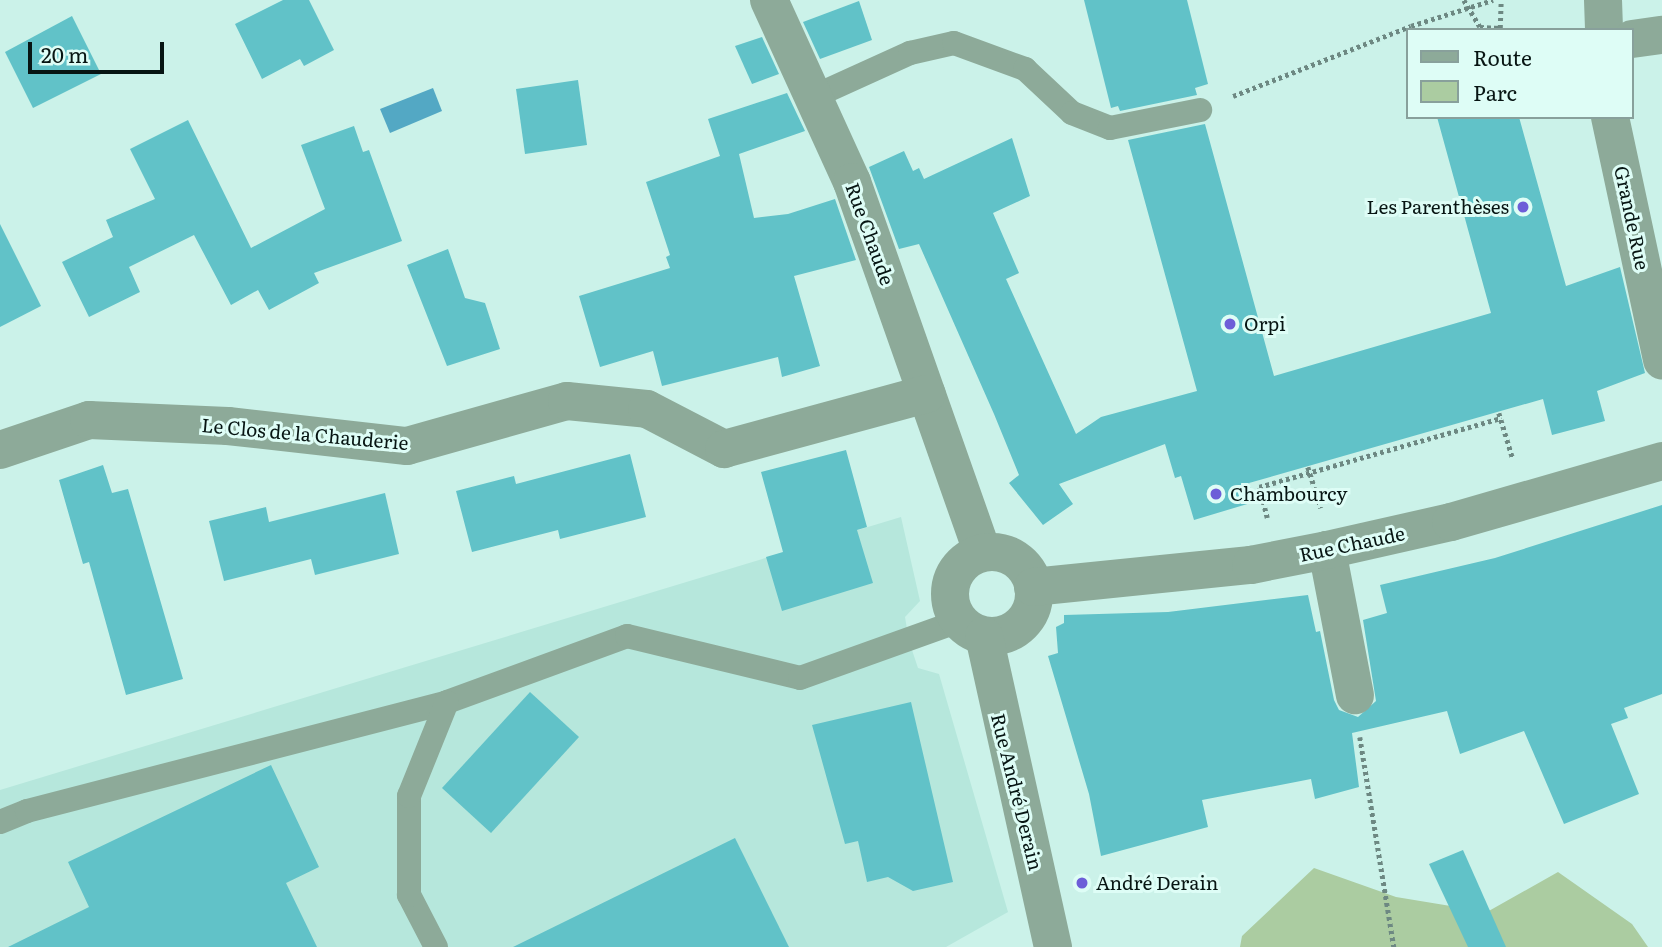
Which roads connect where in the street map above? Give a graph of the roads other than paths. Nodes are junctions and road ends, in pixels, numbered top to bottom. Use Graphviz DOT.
graph roads {
  1 [pos="769,0"];
  2 [pos="1603,0"];
  3 [pos="1604,28"];
  4 [pos="1662,35"];
  5 [pos="1634,39"];
  6 [pos="813,97"];
  7 [pos="1200,110"];
  8 [pos="1610,119"];
  9 [pos="1662,360"];
  10 [pos="928,394"];
  11 [pos="0,450"];
  12 [pos="1662,461"];
  13 [pos="1326,550"];
  14 [pos="983,553"];
  15 [pos="1033,587"];
  16 [pos="971,628"];
  17 [pos="1355,695"];
  18 [pos="447,702"];
  19 [pos="0,822"];
  20 [pos="436,947"];
  21 [pos="1053,947"];
  1 -- 6 [label="street, Rue Chaude"];
  2 -- 3 [label="street"];
  4 -- 5 [label="street"];
  6 -- 7 [label="lane"];
  6 -- 10 [label="street, Rue Chaude"];
  8 -- 9 [label="street, Grande Rue"];
  10 -- 11 [label="street, Le Clos de la Chauderie"];
  10 -- 14 [label="street, Rue Chaude"];
  12 -- 13 [label="street, Rue Chaude"];
  13 -- 15 [label="street, Rue Chaude"];
  13 -- 17 [label="street"];
  14 -- 15 [label="street"];
  14 -- 16 [label="street"];
  15 -- 16 [label="street"];
  16 -- 18 [label="lane"];
  16 -- 21 [label="street, Rue André Derain"];
  18 -- 19 [label="lane"];
  18 -- 20 [label="lane"];
}
